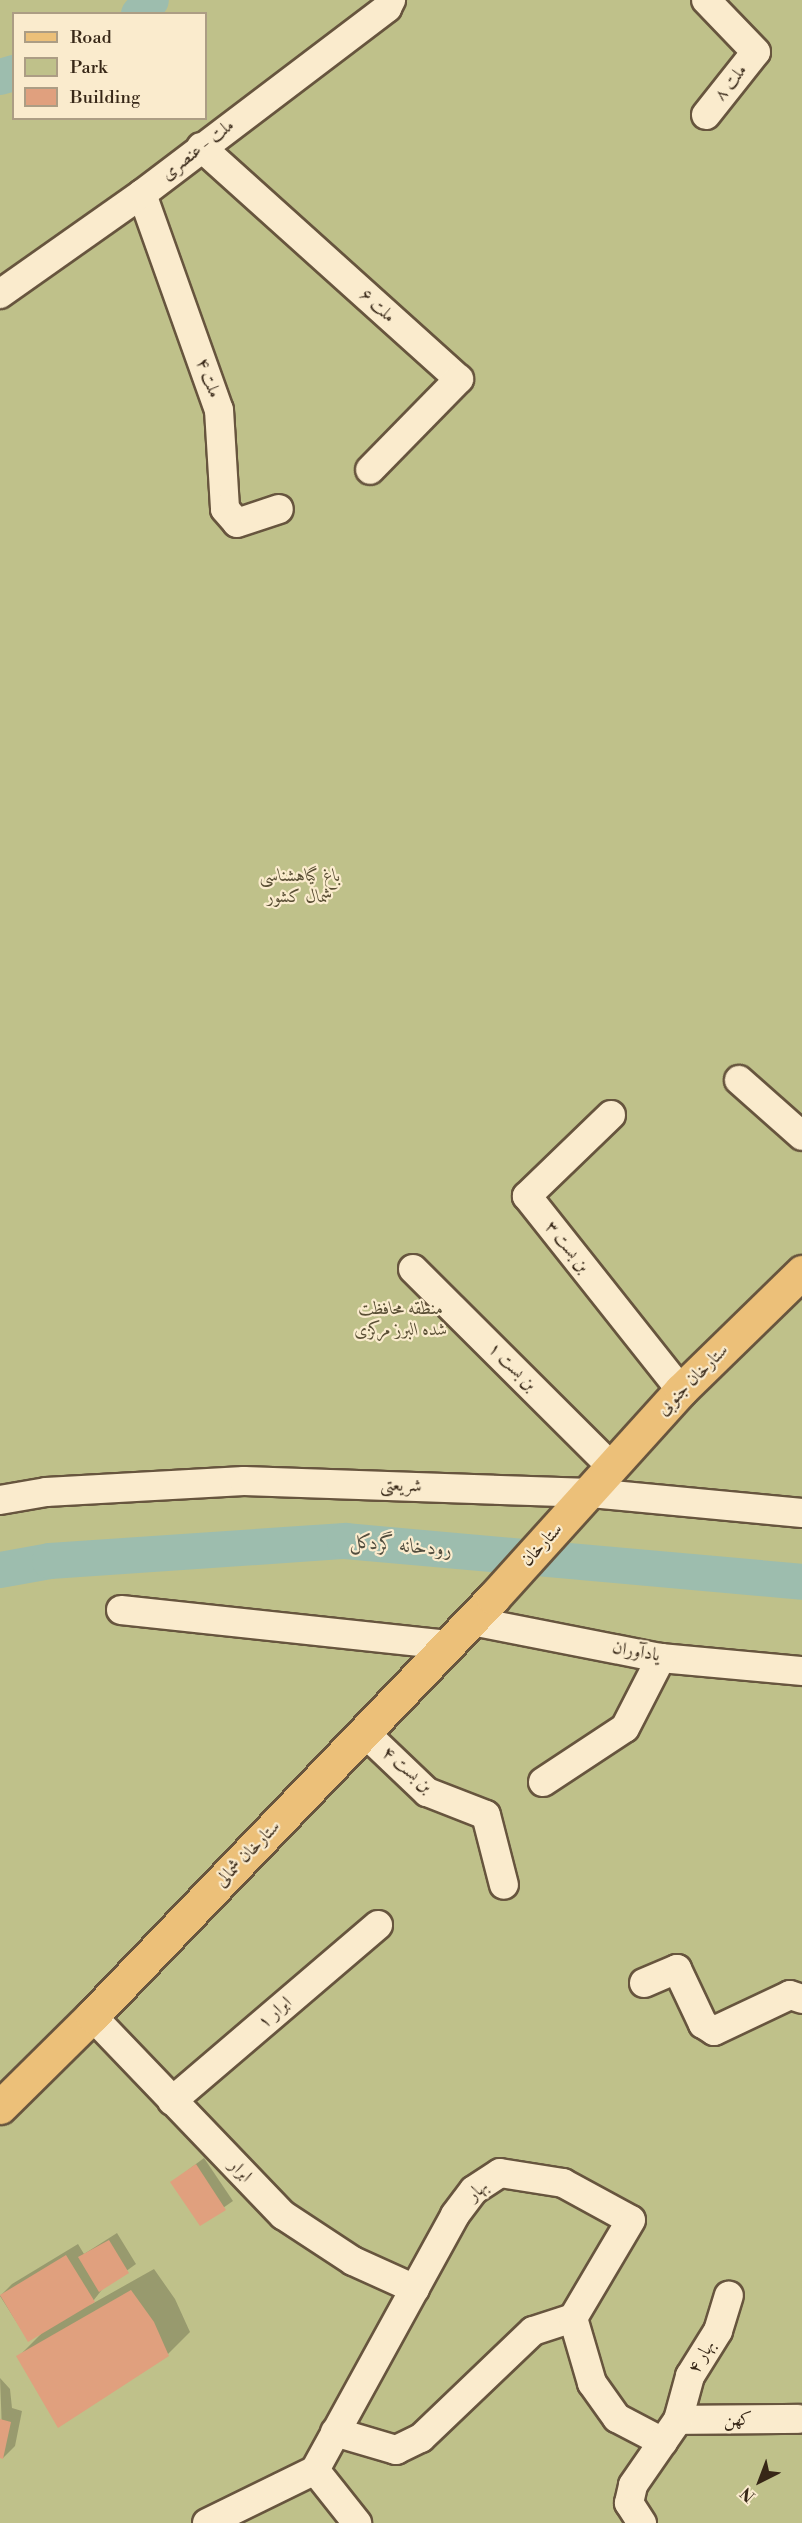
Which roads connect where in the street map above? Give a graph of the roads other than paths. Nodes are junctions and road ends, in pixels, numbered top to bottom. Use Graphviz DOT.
graph roads {
  1 [pos="391,0"];
  2 [pos="706,0"];
  3 [pos="706,115"];
  4 [pos="201,147"];
  5 [pos="142,194"];
  6 [pos="0,294"];
  7 [pos="370,470"];
  8 [pos="279,509"];
  9 [pos="740,1080"];
  10 [pos="611,1115"];
  11 [pos="802,1136"];
  12 [pos="413,1269"];
  13 [pos="802,1272"];
  14 [pos="681,1390"];
  15 [pos="611,1466"];
  16 [pos="591,1493"];
  17 [pos="0,1500"];
  18 [pos="802,1513"];
  19 [pos="482,1609"];
  20 [pos="122,1610"];
  21 [pos="448,1645"];
  22 [pos="661,1658"];
  23 [pos="802,1671"];
  24 [pos="365,1733"];
  25 [pos="543,1782"];
  26 [pos="504,1885"];
  27 [pos="378,1925"];
  28 [pos="644,1983"];
  29 [pos="802,1999"];
  30 [pos="92,2016"];
  31 [pos="172,2102"];
  32 [pos="0,2107"];
  33 [pos="415,2289"];
  34 [pos="729,2296"];
  35 [pos="573,2318"];
  36 [pos="798,2420"];
  37 [pos="670,2431"];
  38 [pos="335,2432"];
  39 [pos="315,2470"];
  40 [pos="207,2523"];
  41 [pos="357,2523"];
  42 [pos="642,2523"];
  1 -- 4 [label="street, ملت - عنصری"];
  2 -- 3 [label="street, ملت ۸"];
  4 -- 5 [label="street, ملت - عنصری"];
  4 -- 7 [label="street, ملت ۶"];
  5 -- 6 [label="street, ملت - عنصری"];
  5 -- 8 [label="street, ملت ۴"];
  9 -- 11 [label="street"];
  10 -- 14 [label="street, بن بست ۳"];
  12 -- 15 [label="street, بن بست ۱"];
  13 -- 14 [label="main road, ستارخان جنوبی"];
  14 -- 15 [label="main road, ستارخان جنوبی"];
  15 -- 16 [label="main road, ستارخان جنوبی"];
  16 -- 17 [label="street, شریعتی"];
  16 -- 18 [label="street, شریعتی"];
  16 -- 19 [label="main road, ستارخان"];
  19 -- 21 [label="main road, ستارخان شمالی"];
  19 -- 22 [label="street, یادآوران"];
  20 -- 21 [label="street"];
  21 -- 24 [label="main road, ستارخان شمالی"];
  22 -- 23 [label="street, یادآوران"];
  22 -- 25 [label="street"];
  24 -- 26 [label="street, بن بست ۴"];
  24 -- 30 [label="main road, ستارخان شمالی"];
  27 -- 31 [label="street, ابرار ۱"];
  28 -- 29 [label="street"];
  30 -- 31 [label="street, ابرار"];
  30 -- 32 [label="main road, ستارخان شمالی"];
  31 -- 33 [label="street, ابرار"];
  33 -- 35 [label="street, بهار"];
  33 -- 38 [label="street, بهار"];
  34 -- 37 [label="street, بهار ۴"];
  35 -- 37 [label="street"];
  35 -- 38 [label="street"];
  36 -- 37 [label="street, کهن"];
  37 -- 42 [label="street"];
  38 -- 39 [label="street, بهار"];
  39 -- 40 [label="street"];
  39 -- 41 [label="street"];
}
